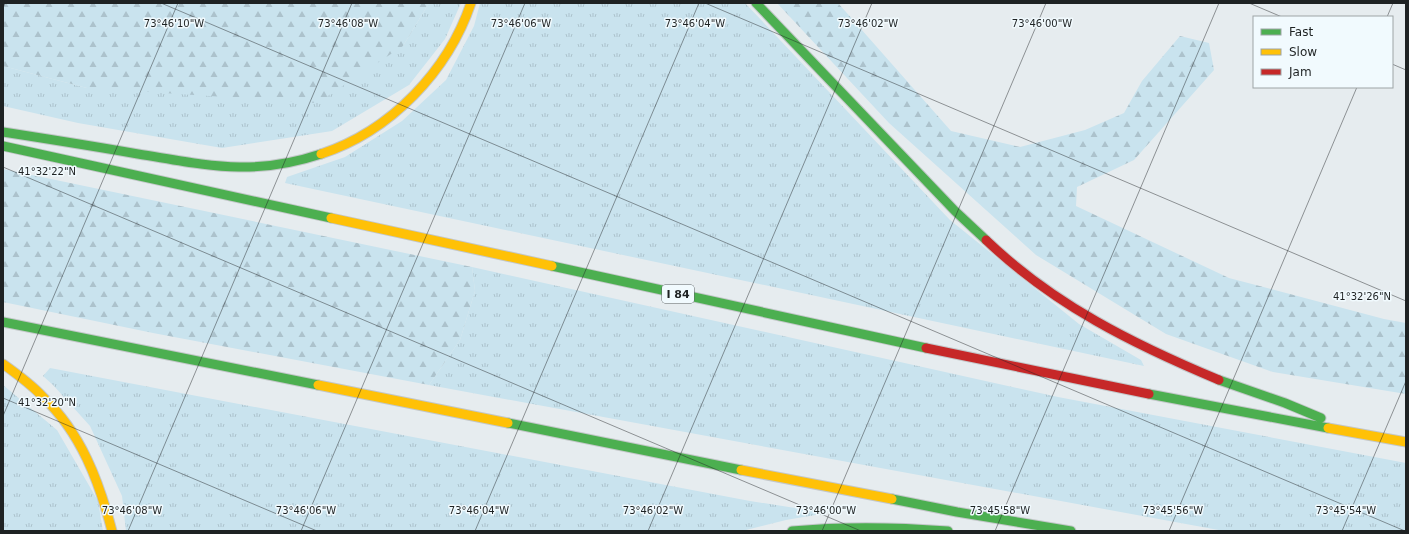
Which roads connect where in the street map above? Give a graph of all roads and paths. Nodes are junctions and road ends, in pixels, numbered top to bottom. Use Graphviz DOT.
graph roads {
  1 [pos="471,3"];
  2 [pos="756,3"];
  3 [pos="3,132"];
  4 [pos="3,146"];
  5 [pos="3,322"];
  6 [pos="3,364"];
  7 [pos="1355,433"];
  8 [pos="1406,442"];
  9 [pos="112,531"];
  10 [pos="792,531"];
  11 [pos="948,531"];
  12 [pos="1071,531"];
  1 -- 3 [label="highway"];
  2 -- 7 [label="highway"];
  4 -- 7 [label="highway, I 84"];
  5 -- 12 [label="highway"];
  6 -- 9 [label="highway"];
  7 -- 8 [label="highway, I 84"];
  10 -- 11 [label="highway"];
}
